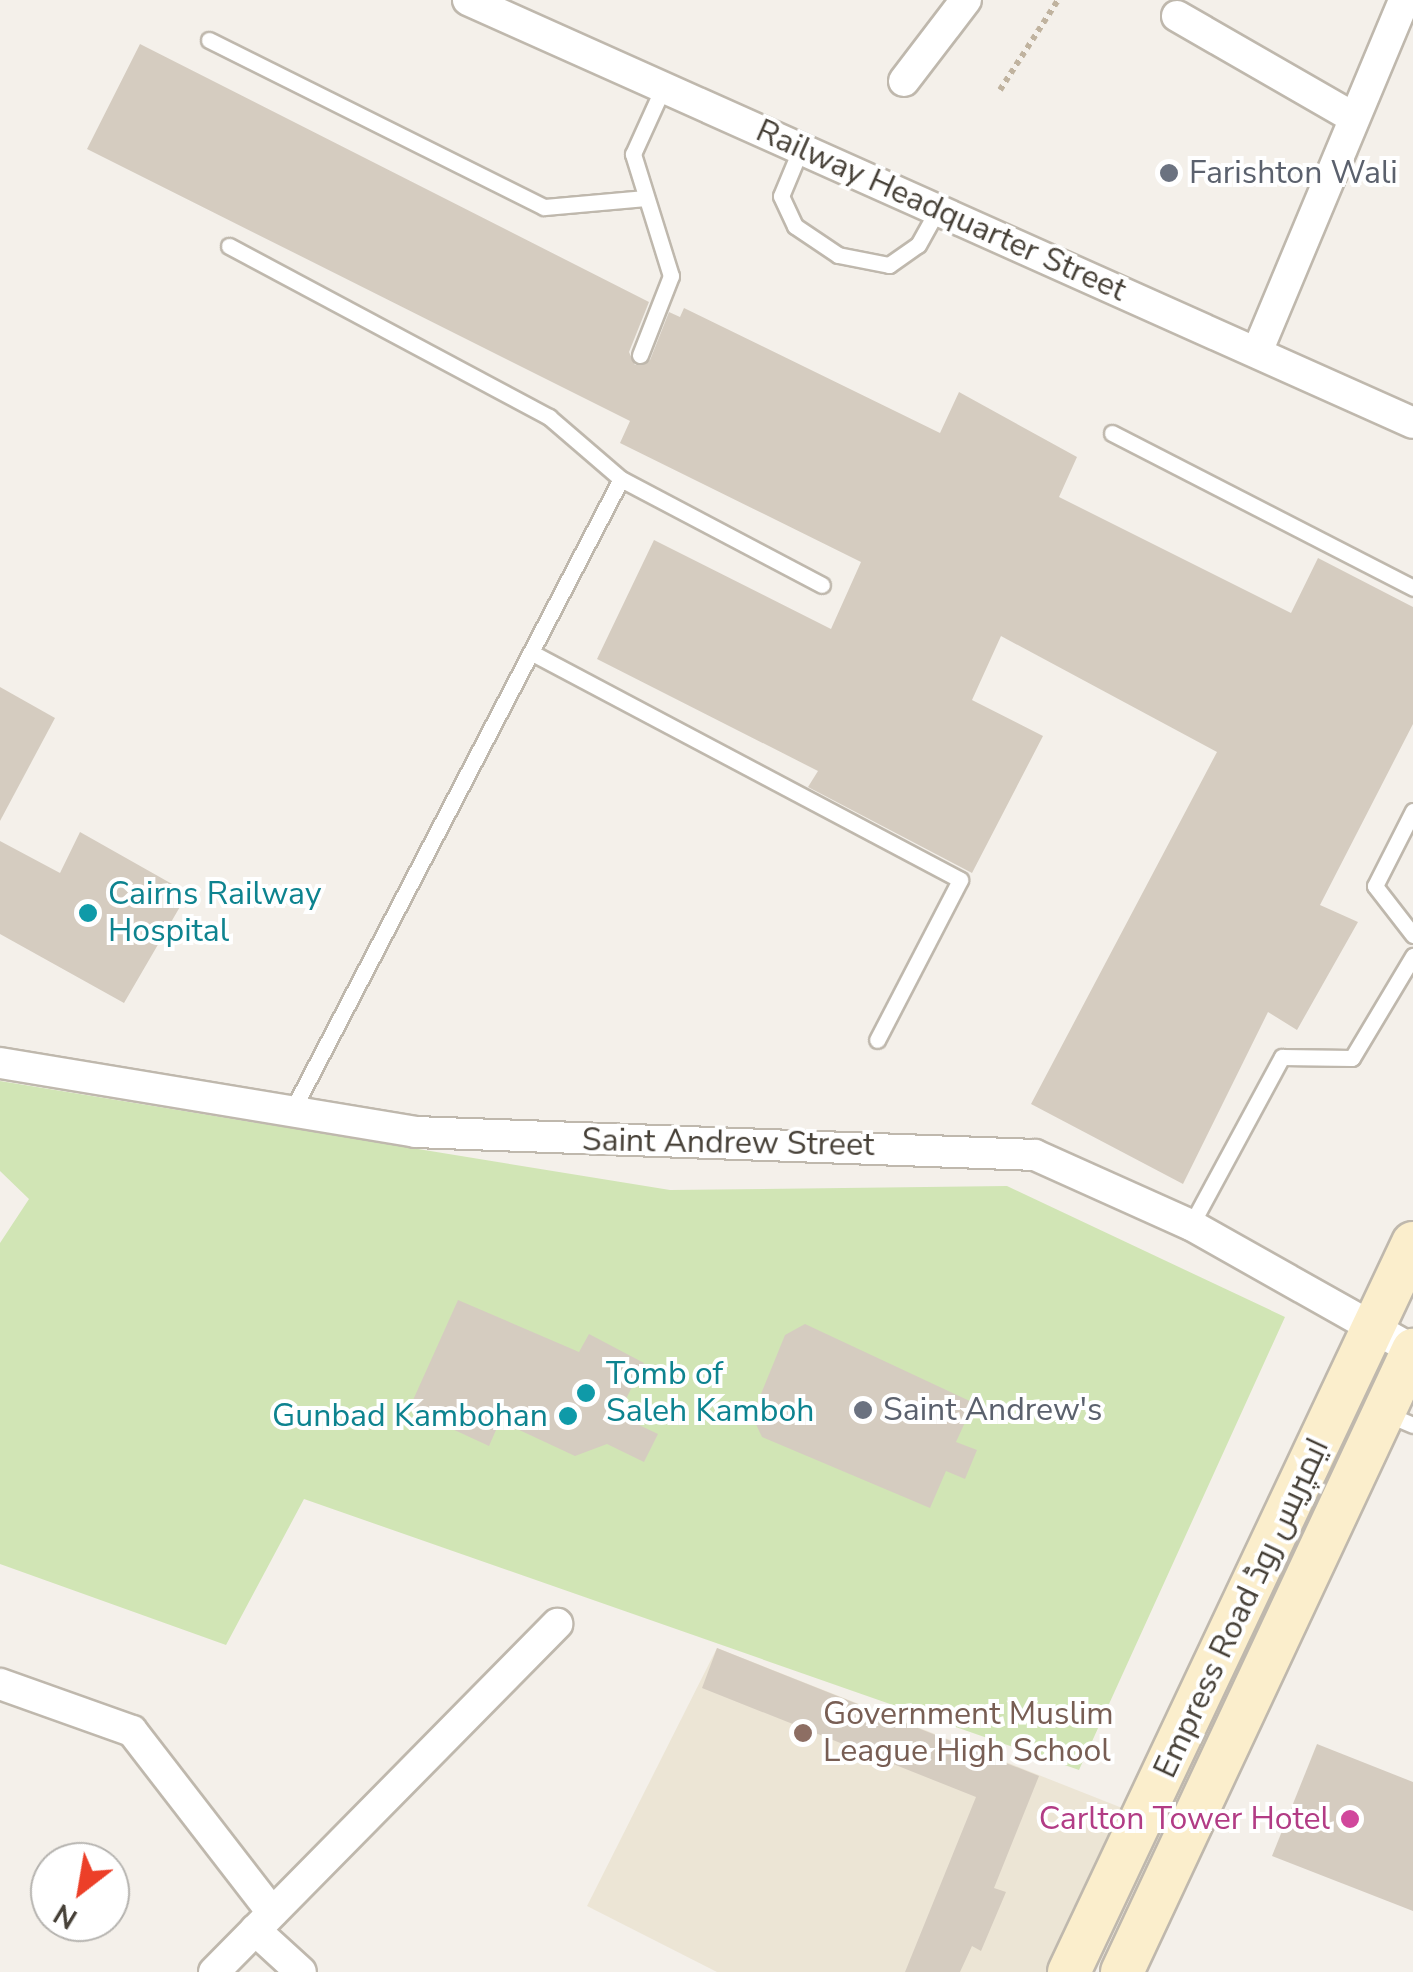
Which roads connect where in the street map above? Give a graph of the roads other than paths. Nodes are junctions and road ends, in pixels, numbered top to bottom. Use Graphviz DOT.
graph roads {
  1 [pos="468,0"];
  2 [pos="966,0"];
  3 [pos="1404,0"];
  4 [pos="1177,16"];
  5 [pos="209,40"];
  6 [pos="904,81"];
  7 [pos="662,88"];
  8 [pos="1350,115"];
  9 [pos="801,148"];
  10 [pos="644,198"];
  11 [pos="938,210"];
  12 [pos="230,246"];
  13 [pos="1256,352"];
  14 [pos="640,355"];
  15 [pos="1413,423"];
  16 [pos="1112,433"];
  17 [pos="620,479"];
  18 [pos="822,585"];
  19 [pos="1413,588"];
  20 [pos="534,654"];
  21 [pos="1413,810"];
  22 [pos="1413,935"];
  23 [pos="1413,956"];
  24 [pos="877,1040"];
  25 [pos="2,1060"];
  26 [pos="292,1109"];
  27 [pos="1190,1225"];
  28 [pos="1413,1243"];
  29 [pos="1372,1326"];
  30 [pos="1413,1350"];
  31 [pos="1398,1419"];
  32 [pos="557,1624"];
  33 [pos="0,1684"];
  34 [pos="263,1921"];
  35 [pos="214,1972"];
  36 [pos="301,1972"];
  37 [pos="1070,1972"];
  38 [pos="1122,1972"];
  1 -- 7 [label="street, Railway Headquarter Street"];
  2 -- 6 [label="street"];
  3 -- 8 [label="street"];
  4 -- 8 [label="street"];
  5 -- 10 [label="lane"];
  7 -- 9 [label="street, Railway Headquarter Street"];
  7 -- 10 [label="lane"];
  8 -- 13 [label="street"];
  9 -- 11 [label="street, Railway Headquarter Street"];
  9 -- 11 [label="lane"];
  10 -- 14 [label="lane"];
  11 -- 13 [label="street, Railway Headquarter Street"];
  12 -- 17 [label="lane"];
  13 -- 15 [label="street, Railway Headquarter Street"];
  16 -- 19 [label="lane"];
  17 -- 18 [label="lane"];
  17 -- 20 [label="lane"];
  20 -- 24 [label="lane"];
  20 -- 26 [label="lane"];
  21 -- 22 [label="lane"];
  23 -- 27 [label="lane"];
  25 -- 26 [label="street, Saint Andrew Street"];
  26 -- 27 [label="street, Saint Andrew Street"];
  27 -- 29 [label="street, Saint Andrew Street"];
  28 -- 29 [label="main road, Empress Road ایمپریس روڈ"];
  29 -- 30 [label="street, Saint Andrew Street"];
  29 -- 37 [label="main road, Empress Road ایمپریس روڈ"];
  30 -- 31 [label="main road, Empress Road ایمپریس روڈ"];
  31 -- 38 [label="main road, Empress Road ایمپریس روڈ"];
  32 -- 34 [label="street"];
  33 -- 34 [label="street"];
  34 -- 35 [label="street"];
  34 -- 36 [label="street"];
}
